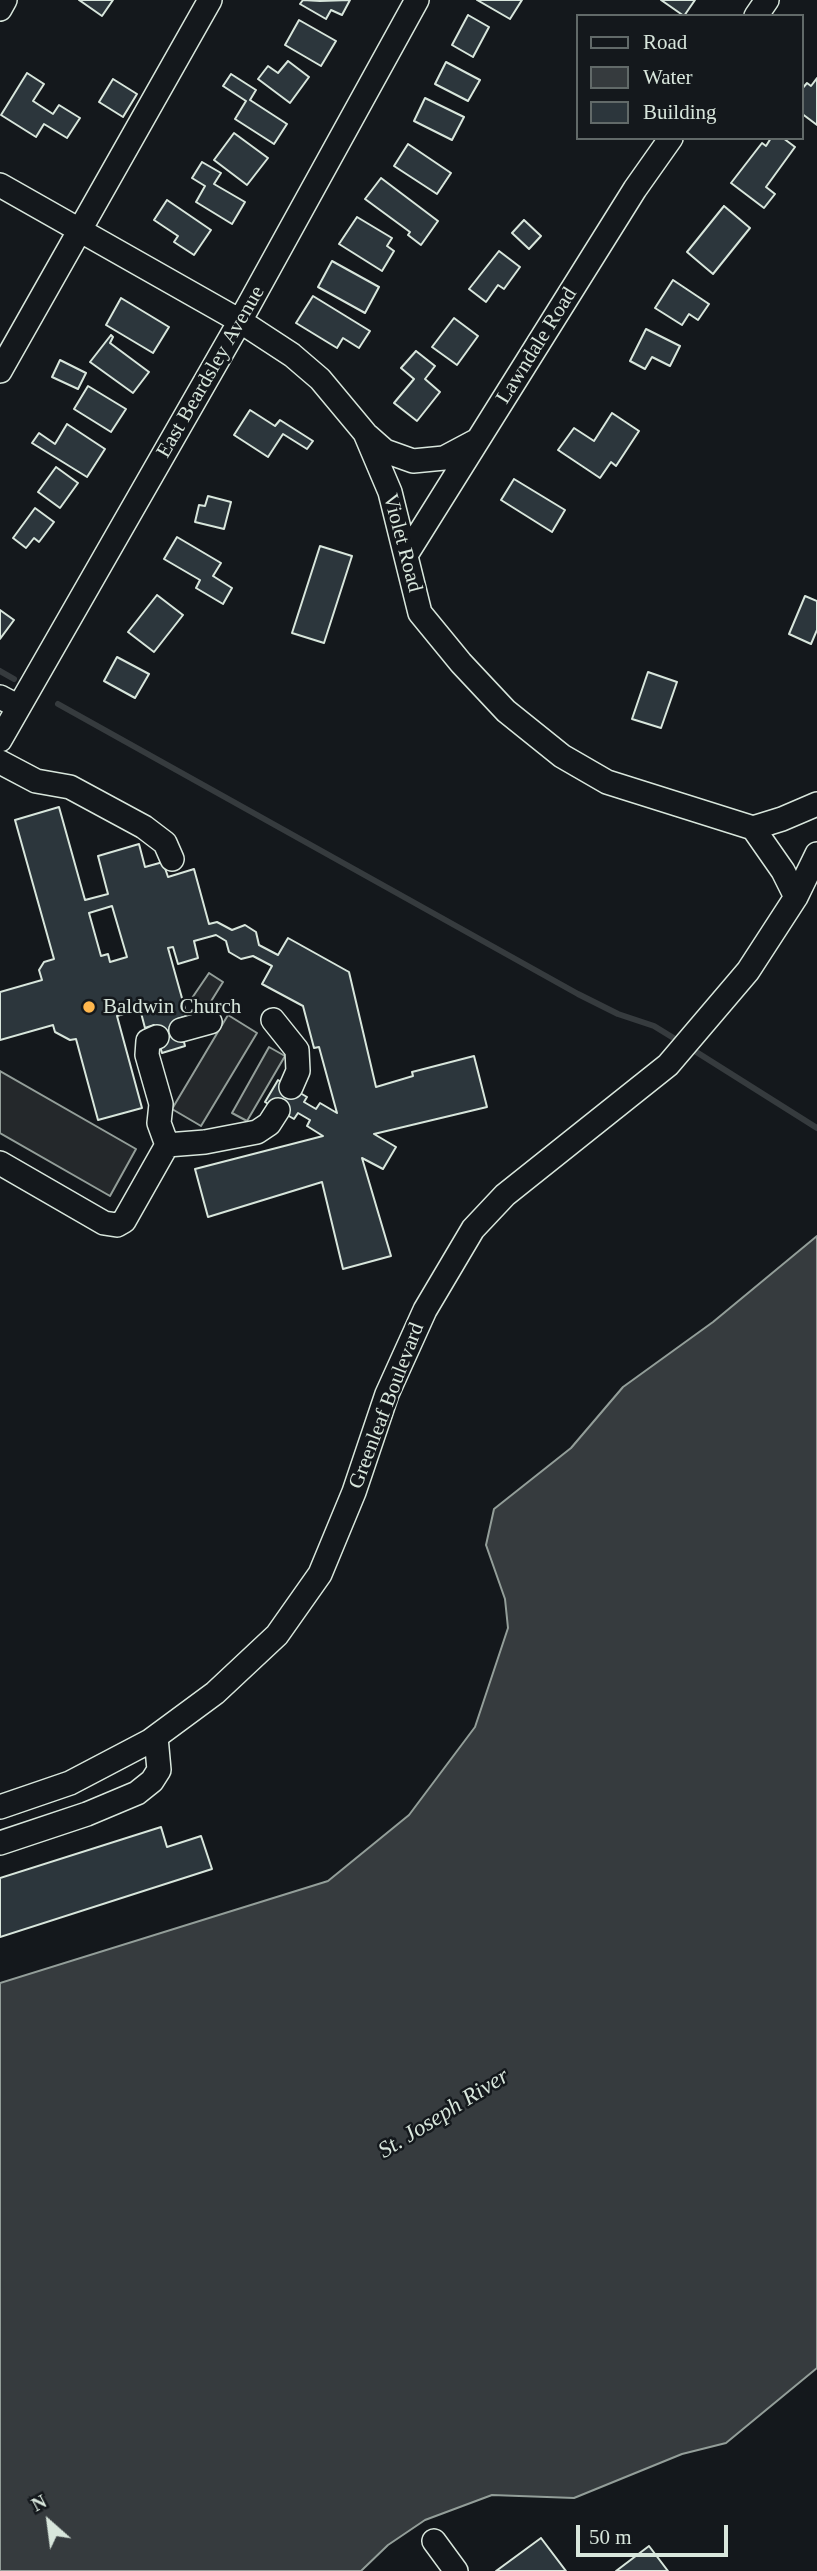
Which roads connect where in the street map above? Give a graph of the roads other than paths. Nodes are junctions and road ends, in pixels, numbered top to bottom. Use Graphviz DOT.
graph roads {
  1 [pos="5,0"];
  2 [pos="210,0"];
  3 [pos="417,0"];
  4 [pos="0,9"];
  5 [pos="670,140"];
  6 [pos="0,185"];
  7 [pos="80,230"];
  8 [pos="240,321"];
  9 [pos="0,371"];
  10 [pos="365,433"];
  11 [pos="479,439"];
  12 [pos="406,555"];
  13 [pos="9,702"];
  14 [pos="0,740"];
  15 [pos="0,762"];
  16 [pos="817,804"];
  17 [pos="752,828"];
  18 [pos="817,854"];
  19 [pos="172,859"];
  20 [pos="796,897"];
  21 [pos="273,1020"];
  22 [pos="210,1022"];
  23 [pos="181,1030"];
  24 [pos="157,1037"];
  25 [pos="291,1087"];
  26 [pos="278,1110"];
  27 [pos="167,1146"];
  28 [pos="0,1163"];
  29 [pos="156,1737"];
  30 [pos="0,1807"];
  31 [pos="0,1843"];
  32 [pos="434,2541"];
  33 [pos="456,2571"];
  1 -- 4 [label="street"];
  2 -- 7 [label="street"];
  3 -- 8 [label="street, East Beardsley Avenue"];
  5 -- 11 [label="street, Lawndale Road"];
  6 -- 7 [label="street, Violet Road"];
  7 -- 8 [label="street, Violet Road"];
  7 -- 9 [label="street"];
  8 -- 10 [label="street, Violet Road"];
  8 -- 13 [label="street, East Beardsley Avenue"];
  10 -- 11 [label="street"];
  10 -- 12 [label="street, Violet Road"];
  11 -- 12 [label="street, Lawndale Road"];
  12 -- 17 [label="street, Violet Road"];
  13 -- 14 [label="street, East Beardsley Avenue"];
  15 -- 19 [label="street"];
  16 -- 17 [label="street"];
  17 -- 20 [label="street"];
  18 -- 20 [label="street, Greenleaf Boulevard"];
  20 -- 29 [label="street, Greenleaf Boulevard"];
  21 -- 25 [label="street"];
  22 -- 23 [label="street"];
  24 -- 27 [label="street"];
  26 -- 27 [label="street"];
  27 -- 28 [label="street"];
  29 -- 30 [label="street, Greenleaf Boulevard"];
  29 -- 31 [label="street"];
  32 -- 33 [label="street"];
}
